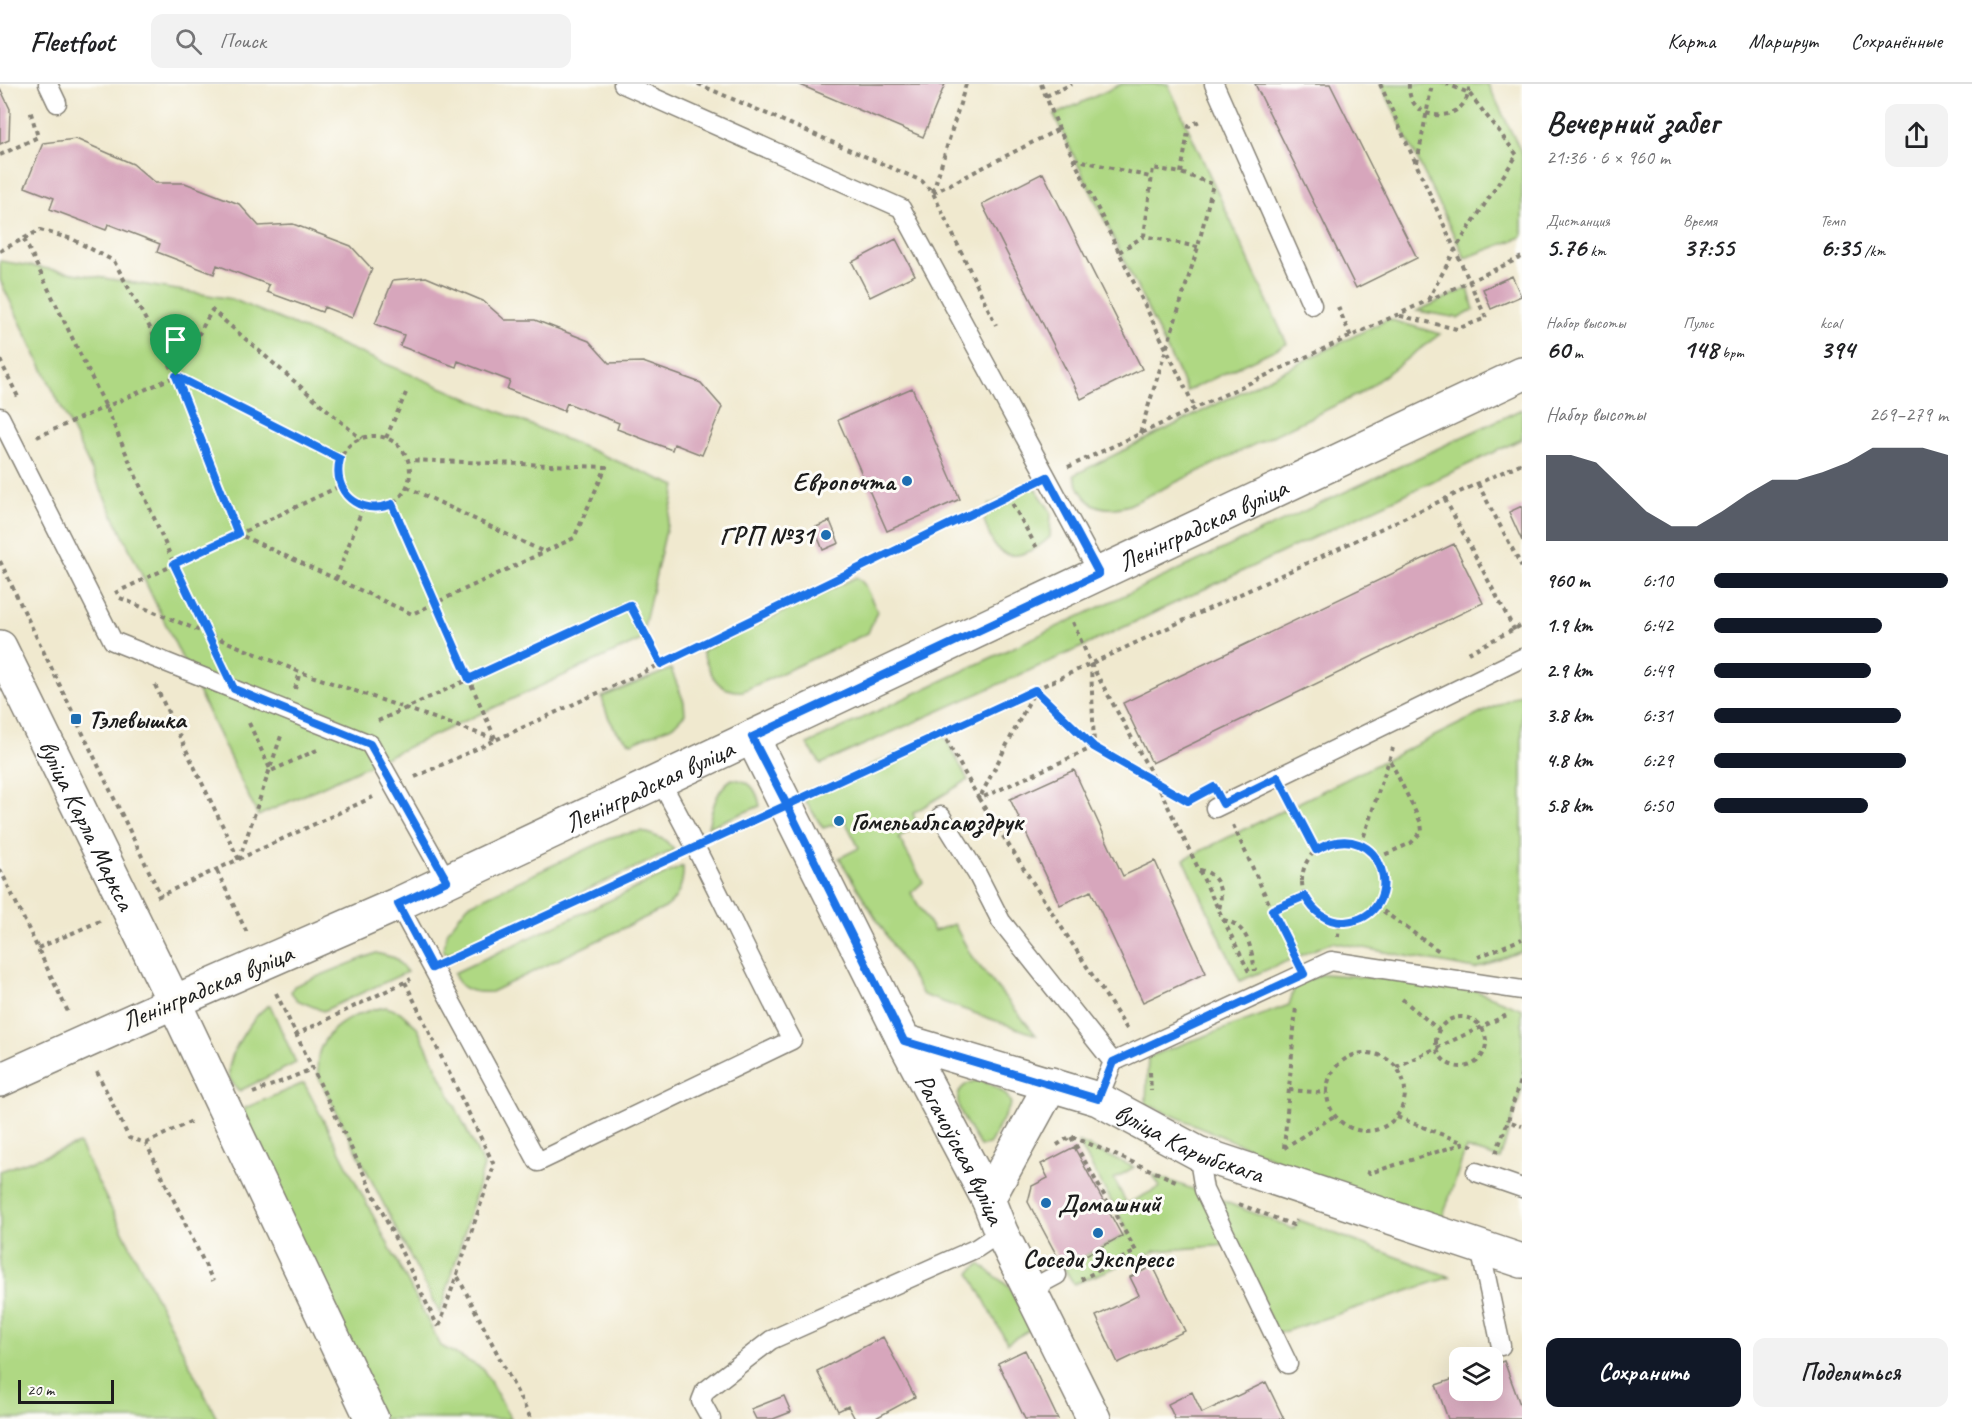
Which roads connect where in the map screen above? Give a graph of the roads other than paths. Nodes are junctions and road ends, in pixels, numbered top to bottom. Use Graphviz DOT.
graph roads {
  1 [pos="48,84"];
  2 [pos="623,84"];
  3 [pos="1214,84"];
  4 [pos="57,103"];
  5 [pos="1311,305"];
  6 [pos="1522,374"];
  7 [pos="0,417"];
  8 [pos="1099,574"];
  9 [pos="0,647"];
  10 [pos="1522,658"];
  11 [pos="752,737"];
  12 [pos="660,781"];
  13 [pos="1219,806"];
  14 [pos="941,816"];
  15 [pos="447,881"];
  16 [pos="398,904"];
  17 [pos="1522,990"];
  18 [pos="174,1002"];
  19 [pos="904,1041"];
  20 [pos="1113,1062"];
  21 [pos="0,1080"];
  22 [pos="1050,1084"];
  23 [pos="1098,1099"];
  24 [pos="1198,1153"];
  25 [pos="1476,1172"];
  26 [pos="1522,1188"];
  27 [pos="988,1199"];
  28 [pos="1001,1232"];
  29 [pos="1480,1248"];
  30 [pos="1522,1261"];
  31 [pos="1501,1346"];
  32 [pos="1288,1364"];
  33 [pos="372,1419"];
  34 [pos="711,1419"];
  35 [pos="1094,1419"];
  1 -- 4 [label="lane"];
  2 -- 8 [label="lane"];
  3 -- 5 [label="lane"];
  6 -- 8 [label="main road, Ленінградская вуліца"];
  7 -- 15 [label="lane"];
  8 -- 11 [label="main road, Ленінградская вуліца"];
  9 -- 18 [label="main road, вуліца Карла Маркса"];
  10 -- 13 [label="lane"];
  11 -- 12 [label="main road, Ленінградская вуліца"];
  11 -- 19 [label="main road"];
  12 -- 15 [label="main road, Ленінградская вуліца"];
  12 -- 16 [label="lane"];
  14 -- 20 [label="lane"];
  15 -- 16 [label="main road, Ленінградская вуліца"];
  16 -- 18 [label="main road, Ленінградская вуліца"];
  17 -- 20 [label="lane"];
  18 -- 21 [label="main road, Ленінградская вуліца"];
  18 -- 33 [label="main road, вуліца Карла Маркса"];
  19 -- 22 [label="main road, вуліца Карыбскага"];
  19 -- 27 [label="main road, Рагачоўская вуліца"];
  20 -- 23 [label="lane"];
  22 -- 23 [label="main road, вуліца Карыбскага"];
  22 -- 27 [label="main road"];
  23 -- 24 [label="main road, вуліца Карыбскага"];
  24 -- 29 [label="main road, вуліца Карыбскага"];
  24 -- 32 [label="lane"];
  25 -- 26 [label="lane"];
  27 -- 28 [label="main road, Рагачоўская вуліца"];
  28 -- 34 [label="lane"];
  28 -- 35 [label="main road, Рагачоўская вуліца"];
  29 -- 30 [label="main road, вуліца Карыбскага"];
  29 -- 31 [label="lane"];
}
